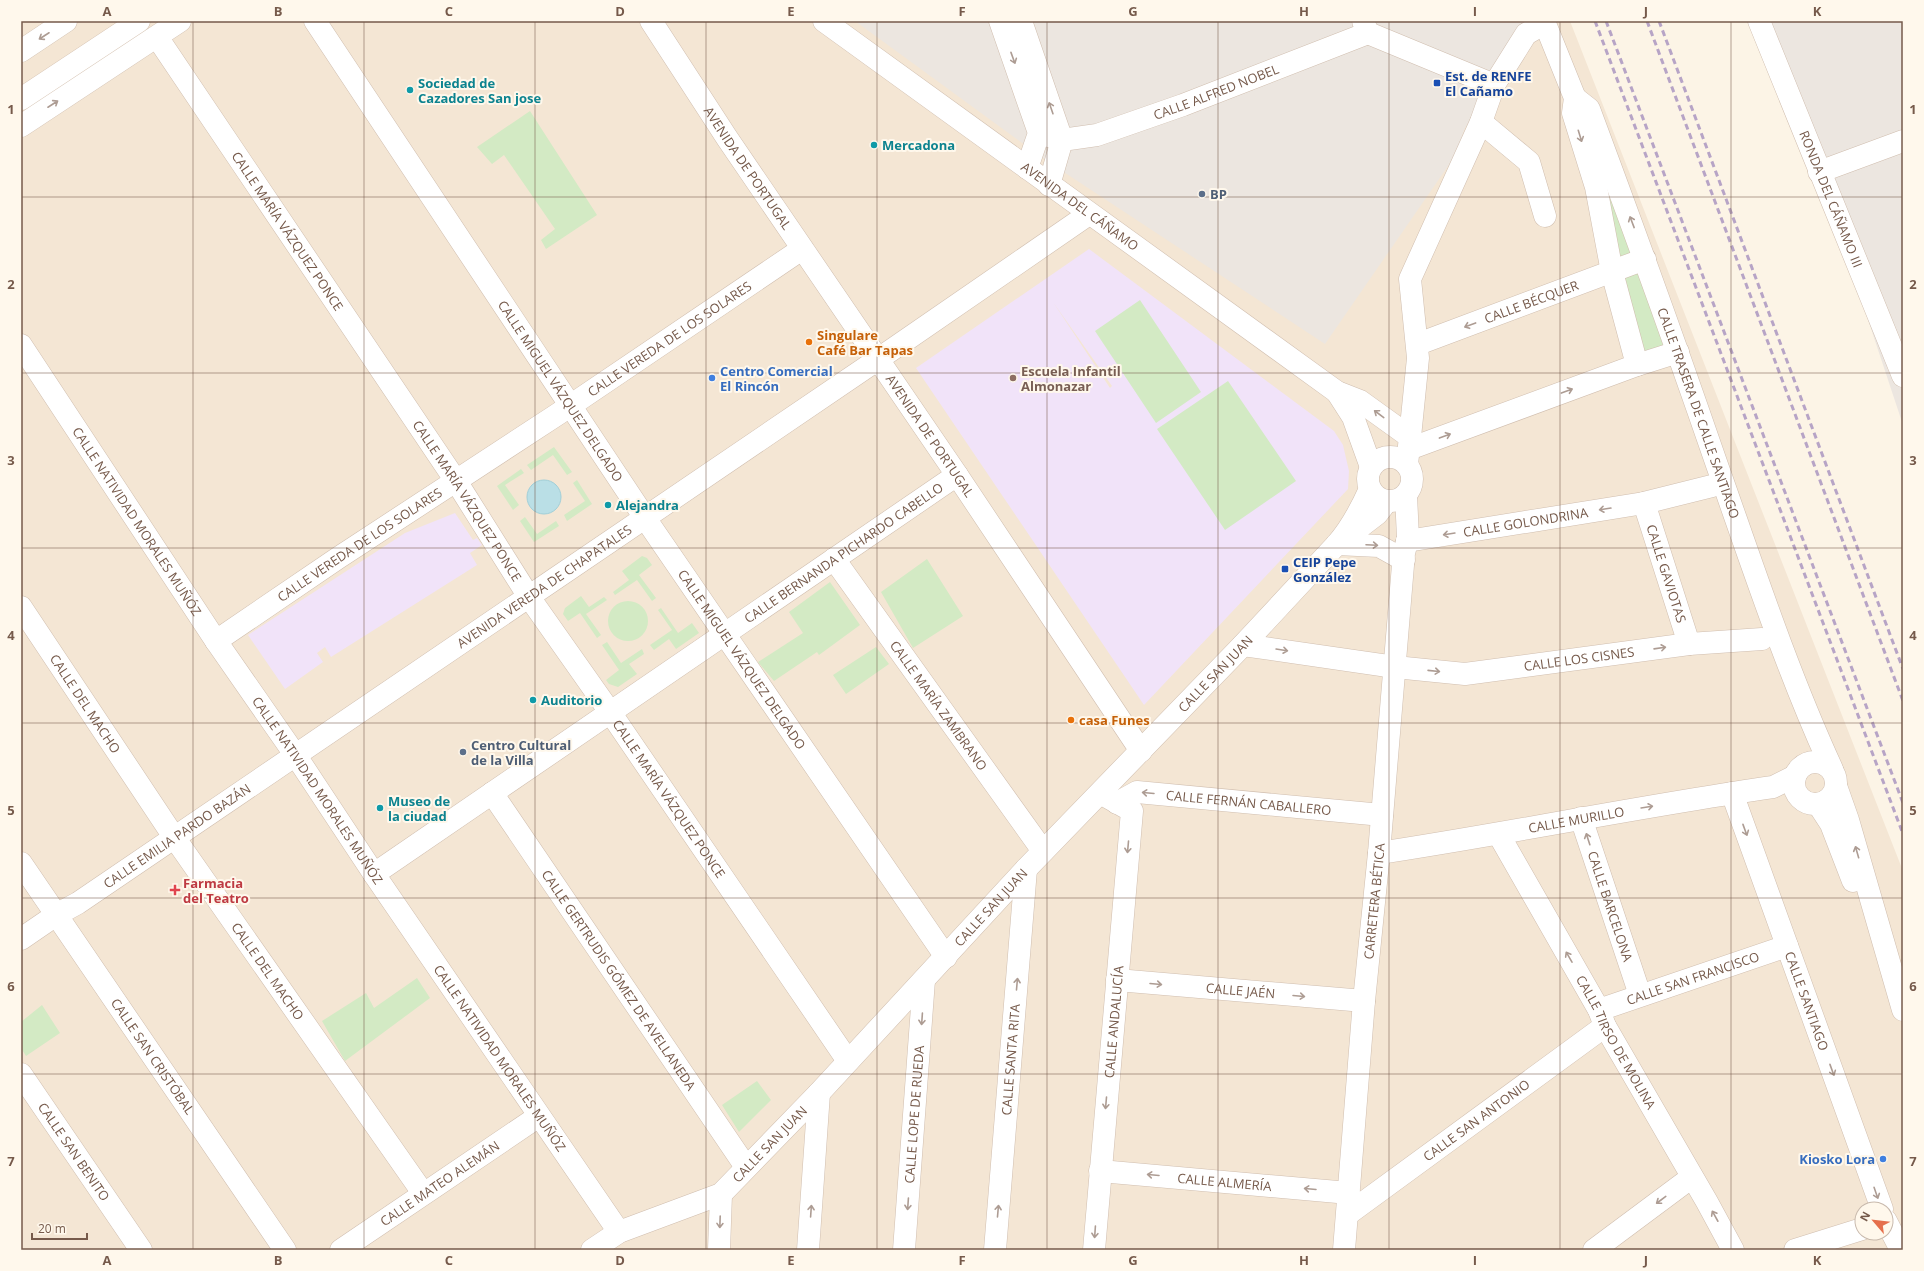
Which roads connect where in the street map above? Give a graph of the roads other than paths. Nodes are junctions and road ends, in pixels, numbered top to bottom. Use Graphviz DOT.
graph roads {
  1 [pos="66,21"];
  2 [pos="114,21"];
  3 [pos="139,21"];
  4 [pos="180,21"];
  5 [pos="315,21"];
  6 [pos="651,21"];
  7 [pos="824,21"];
  8 [pos="1000,21"];
  9 [pos="1021,21"];
  10 [pos="1759,21"];
  11 [pos="1544,22"];
  12 [pos="1366,27"];
  13 [pos="157,37"];
  14 [pos="21,51"];
  15 [pos="21,85"];
  16 [pos="1494,85"];
  17 [pos="1575,98"];
  18 [pos="21,99"];
  19 [pos="1481,122"];
  20 [pos="21,126"];
  21 [pos="1039,133"];
  22 [pos="1062,140"];
  23 [pos="1903,141"];
  24 [pos="1027,168"];
  25 [pos="1819,172"];
  26 [pos="1049,185"];
  27 [pos="1089,214"];
  28 [pos="1545,216"];
  29 [pos="802,249"];
  30 [pos="1645,259"];
  31 [pos="1612,272"];
  32 [pos="1418,344"];
  33 [pos="21,345"];
  34 [pos="1678,352"];
  35 [pos="877,360"];
  36 [pos="1637,365"];
  37 [pos="1903,376"];
  38 [pos="1337,392"];
  39 [pos="571,405"];
  40 [pos="1409,450"];
  41 [pos="1371,467"];
  42 [pos="957,475"];
  43 [pos="456,481"];
  44 [pos="1712,486"];
  45 [pos="1388,497"];
  46 [pos="1644,503"];
  47 [pos="645,518"];
  48 [pos="1337,544"];
  49 [pos="1405,551"];
  50 [pos="834,559"];
  51 [pos="529,597"];
  52 [pos="21,608"];
  53 [pos="725,633"];
  54 [pos="1762,639"];
  55 [pos="216,641"];
  56 [pos="1243,644"];
  57 [pos="1689,644"];
  58 [pos="1395,667"];
  59 [pos="610,712"];
  60 [pos="1815,733"];
  61 [pos="1141,751"];
  62 [pos="296,756"];
  63 [pos="1800,777"];
  64 [pos="1834,778"];
  65 [pos="492,793"];
  66 [pos="1732,793"];
  67 [pos="1109,798"];
  68 [pos="1818,804"];
  69 [pos="1382,815"];
  70 [pos="1581,818"];
  71 [pos="1499,834"];
  72 [pos="174,837"];
  73 [pos="1043,851"];
  74 [pos="1379,854"];
  75 [pos="21,863"];
  76 [pos="1026,869"];
  77 [pos="374,874"];
  78 [pos="56,915"];
  79 [pos="21,939"];
  80 [pos="1787,946"];
  81 [pos="946,957"];
  82 [pos="924,980"];
  83 [pos="1117,980"];
  84 [pos="1640,995"];
  85 [pos="1364,1001"];
  86 [pos="1903,1012"];
  87 [pos="1602,1018"];
  88 [pos="848,1061"];
  89 [pos="21,1074"];
  90 [pos="819,1093"];
  91 [pos="539,1116"];
  92 [pos="746,1167"];
  93 [pos="1100,1171"];
  94 [pos="1692,1177"];
  95 [pos="423,1193"];
  96 [pos="1349,1193"];
  97 [pos="721,1194"];
  98 [pos="1879,1201"];
  99 [pos="1348,1214"];
  100 [pos="1854,1232"];
  101 [pos="1894,1237"];
  102 [pos="607,1243"];
  103 [pos="141,1250"];
  104 [pos="285,1250"];
  105 [pos="341,1250"];
  106 [pos="719,1250"];
  107 [pos="808,1250"];
  108 [pos="904,1250"];
  109 [pos="995,1250"];
  110 [pos="1094,1250"];
  111 [pos="1344,1250"];
  112 [pos="1594,1250"];
  113 [pos="1734,1250"];
  114 [pos="1795,1250"];
  115 [pos="1901,1250"];
  1 -- 14 [label="street, one-way"];
  2 -- 15 [label="street"];
  3 -- 18 [label="street"];
  4 -- 13 [label="street"];
  5 -- 39 [label="street, CALLE MIGUEL VÁZQUEZ DELGADO"];
  6 -- 29 [label="street, AVENIDA DE PORTUGAL"];
  7 -- 24 [label="street, AVENIDA DEL CÁÑAMO"];
  8 -- 21 [label="street, one-way"];
  22 -- 9 [label="street, one-way"];
  10 -- 25 [label="street, RONDA DEL CÁÑAMO III"];
  11 -- 16 [label="street"];
  11 -- 17 [label="street, CALLE TRASERA DE CALLE SANTIAGO"];
  12 -- 16 [label="street"];
  12 -- 22 [label="street, CALLE ALFRED NOBEL"];
  20 -- 13 [label="street, one-way"];
  13 -- 43 [label="street, CALLE MARÍA VÁZQUEZ PONCE"];
  16 -- 19 [label="street"];
  30 -- 17 [label="street, CALLE TRASERA DE CALLE SANTIAGO, one-way"];
  17 -- 31 [label="street, CALLE TRASERA DE CALLE SANTIAGO, one-way"];
  19 -- 28 [label="street"];
  19 -- 32 [label="street"];
  21 -- 22 [label="street"];
  21 -- 24 [label="street"];
  22 -- 26 [label="street"];
  23 -- 25 [label="street"];
  24 -- 26 [label="street, AVENIDA DEL CÁÑAMO"];
  25 -- 37 [label="street, RONDA DEL CÁÑAMO III"];
  26 -- 27 [label="street, AVENIDA DEL CÁÑAMO"];
  27 -- 35 [label="street, AVENIDA VEREDA DE CHAPATALES"];
  27 -- 38 [label="street, AVENIDA DEL CÁÑAMO"];
  29 -- 35 [label="street, AVENIDA DE PORTUGAL"];
  29 -- 39 [label="street, CALLE VEREDA DE LOS SOLARES"];
  30 -- 31 [label="street, CALLE BÉCQUER"];
  30 -- 34 [label="street, CALLE TRASERA DE CALLE SANTIAGO"];
  31 -- 32 [label="street, CALLE BÉCQUER, one-way"];
  31 -- 36 [label="street, CALLE TRASERA DE CALLE SANTIAGO"];
  32 -- 40 [label="street"];
  33 -- 55 [label="street, CALLE NATIVIDAD MORALES MUÑÓZ"];
  34 -- 36 [label="street"];
  34 -- 60 [label="street, CALLE TRASERA DE CALLE SANTIAGO"];
  35 -- 42 [label="street, AVENIDA DE PORTUGAL"];
  35 -- 47 [label="street, AVENIDA VEREDA DE CHAPATALES"];
  40 -- 36 [label="street, one-way"];
  40 -- 38 [label="street, AVENIDA DEL CÁÑAMO, one-way"];
  38 -- 41 [label="street, AVENIDA DEL CÁÑAMO"];
  39 -- 43 [label="street, CALLE VEREDA DE LOS SOLARES"];
  39 -- 47 [label="street, CALLE MIGUEL VÁZQUEZ DELGADO"];
  40 -- 41 [label="street"];
  40 -- 45 [label="street, CALLE SAN JUAN"];
  41 -- 45 [label="street"];
  42 -- 50 [label="street, CALLE BERNANDA PICHARDO CABELLO"];
  42 -- 61 [label="street, AVENIDA DE PORTUGAL"];
  43 -- 51 [label="street, CALLE MARÍA VÁZQUEZ PONCE"];
  43 -- 55 [label="street, CALLE VEREDA DE LOS SOLARES"];
  44 -- 46 [label="street, CALLE GOLONDRINA"];
  45 -- 48 [label="street, CALLE SAN JUAN"];
  45 -- 49 [label="street, CARRETERA BÉTICA"];
  46 -- 49 [label="street, CALLE GOLONDRINA, one-way"];
  46 -- 57 [label="street, CALLE GAVIOTAS"];
  47 -- 51 [label="street, AVENIDA VEREDA DE CHAPATALES"];
  47 -- 53 [label="street, CALLE MIGUEL VÁZQUEZ DELGADO"];
  48 -- 49 [label="street, one-way"];
  48 -- 56 [label="street, CALLE SAN JUAN"];
  49 -- 58 [label="street, CARRETERA BÉTICA"];
  50 -- 53 [label="street, CALLE BERNANDA PICHARDO CABELLO"];
  50 -- 73 [label="street, CALLE MARÍA ZAMBRANO"];
  51 -- 59 [label="street, CALLE MARÍA VÁZQUEZ PONCE"];
  51 -- 62 [label="street, AVENIDA VEREDA DE CHAPATALES"];
  52 -- 72 [label="street, CALLE DEL MACHO"];
  53 -- 59 [label="street, CALLE BERNANDA PICHARDO CABELLO"];
  53 -- 81 [label="street, CALLE MIGUEL VÁZQUEZ DELGADO"];
  54 -- 57 [label="street, CALLE LOS CISNES"];
  55 -- 62 [label="street, CALLE NATIVIDAD MORALES MUÑÓZ"];
  56 -- 58 [label="street, CALLE LOS CISNES, one-way"];
  56 -- 61 [label="street, CALLE SAN JUAN"];
  58 -- 57 [label="street, CALLE LOS CISNES, one-way"];
  58 -- 69 [label="street, CARRETERA BÉTICA"];
  59 -- 65 [label="street, CALLE BERNANDA PICHARDO CABELLO"];
  59 -- 88 [label="street, CALLE MARÍA VÁZQUEZ PONCE"];
  60 -- 63 [label="street"];
  60 -- 64 [label="street, CALLE TRASERA DE CALLE SANTIAGO"];
  61 -- 67 [label="street, CALLE SAN JUAN"];
  62 -- 72 [label="street, CALLE EMILIA PARDO BAZÁN"];
  62 -- 77 [label="street, CALLE NATIVIDAD MORALES MUÑÓZ"];
  63 -- 64 [label="street"];
  63 -- 66 [label="street, CALLE MURILLO"];
  63 -- 68 [label="street"];
  64 -- 68 [label="street"];
  86 -- 64 [label="street, CALLE TRASERA DE CALLE SANTIAGO, one-way"];
  65 -- 77 [label="street, CALLE BERNANDA PICHARDO CABELLO"];
  65 -- 92 [label="street, CALLE GERTRUDIS GÓMEZ DE AVELLANEDA"];
  70 -- 66 [label="street, CALLE MURILLO, one-way"];
  66 -- 80 [label="street, CALLE SANTIAGO, one-way"];
  69 -- 67 [label="street, CALLE FERNÁN CABALLERO, one-way"];
  67 -- 73 [label="street, CALLE SAN JUAN"];
  67 -- 83 [label="street, CALLE ANDALUCÍA, one-way"];
  68 -- 86 [label="street, CALLE TRASERA DE CALLE SANTIAGO"];
  69 -- 74 [label="street, CARRETERA BÉTICA"];
  70 -- 71 [label="street, CALLE MURILLO"];
  84 -- 70 [label="street, CALLE BARCELONA, one-way"];
  71 -- 74 [label="street, CALLE MURILLO"];
  87 -- 71 [label="street, CALLE TIRSO DE MOLINA, one-way"];
  72 -- 78 [label="street, CALLE EMILIA PARDO BAZÁN"];
  72 -- 95 [label="street, CALLE DEL MACHO"];
  73 -- 76 [label="street, CALLE SAN JUAN"];
  74 -- 85 [label="street, CARRETERA BÉTICA"];
  75 -- 78 [label="street, CALLE SAN CRISTÓBAL"];
  76 -- 81 [label="street, CALLE SAN JUAN"];
  109 -- 76 [label="street, CALLE SANTA RITA, one-way"];
  77 -- 91 [label="street, CALLE NATIVIDAD MORALES MUÑÓZ"];
  78 -- 79 [label="street, CALLE EMILIA PARDO BAZÁN"];
  78 -- 104 [label="street, CALLE SAN CRISTÓBAL"];
  80 -- 84 [label="street, CALLE SAN FRANCISCO"];
  80 -- 98 [label="street, CALLE SANTIAGO, one-way"];
  81 -- 82 [label="street, CALLE SAN JUAN"];
  82 -- 88 [label="street, CALLE SAN JUAN"];
  82 -- 108 [label="street, CALLE LOPE DE RUEDA, one-way"];
  83 -- 85 [label="street, CALLE JAÉN, one-way"];
  83 -- 93 [label="street, CALLE ANDALUCÍA, one-way"];
  84 -- 87 [label="street, CALLE SAN FRANCISCO"];
  85 -- 96 [label="street, CARRETERA BÉTICA"];
  87 -- 94 [label="street, CALLE TIRSO DE MOLINA"];
  87 -- 99 [label="street, CALLE SAN ANTONIO"];
  88 -- 90 [label="street, CALLE SAN JUAN"];
  89 -- 103 [label="street, CALLE SAN BENITO"];
  90 -- 92 [label="street, CALLE SAN JUAN"];
  107 -- 90 [label="street, one-way"];
  91 -- 95 [label="street, CALLE MATEO ALEMÁN"];
  91 -- 102 [label="street, CALLE NATIVIDAD MORALES MUÑÓZ"];
  92 -- 97 [label="street, CALLE SAN JUAN"];
  96 -- 93 [label="street, CALLE ALMERÍA, one-way"];
  93 -- 110 [label="street, CALLE ANDALUCÍA, one-way"];
  94 -- 112 [label="street, one-way"];
  113 -- 94 [label="street, CALLE TIRSO DE MOLINA, one-way"];
  95 -- 105 [label="street, CALLE MATEO ALEMÁN"];
  96 -- 99 [label="street, CARRETERA BÉTICA"];
  97 -- 102 [label="street, CALLE SAN JUAN"];
  97 -- 106 [label="street, one-way"];
  99 -- 111 [label="street, CARRETERA BÉTICA"];
  100 -- 114 [label="street"];
  101 -- 115 [label="street"];
}
